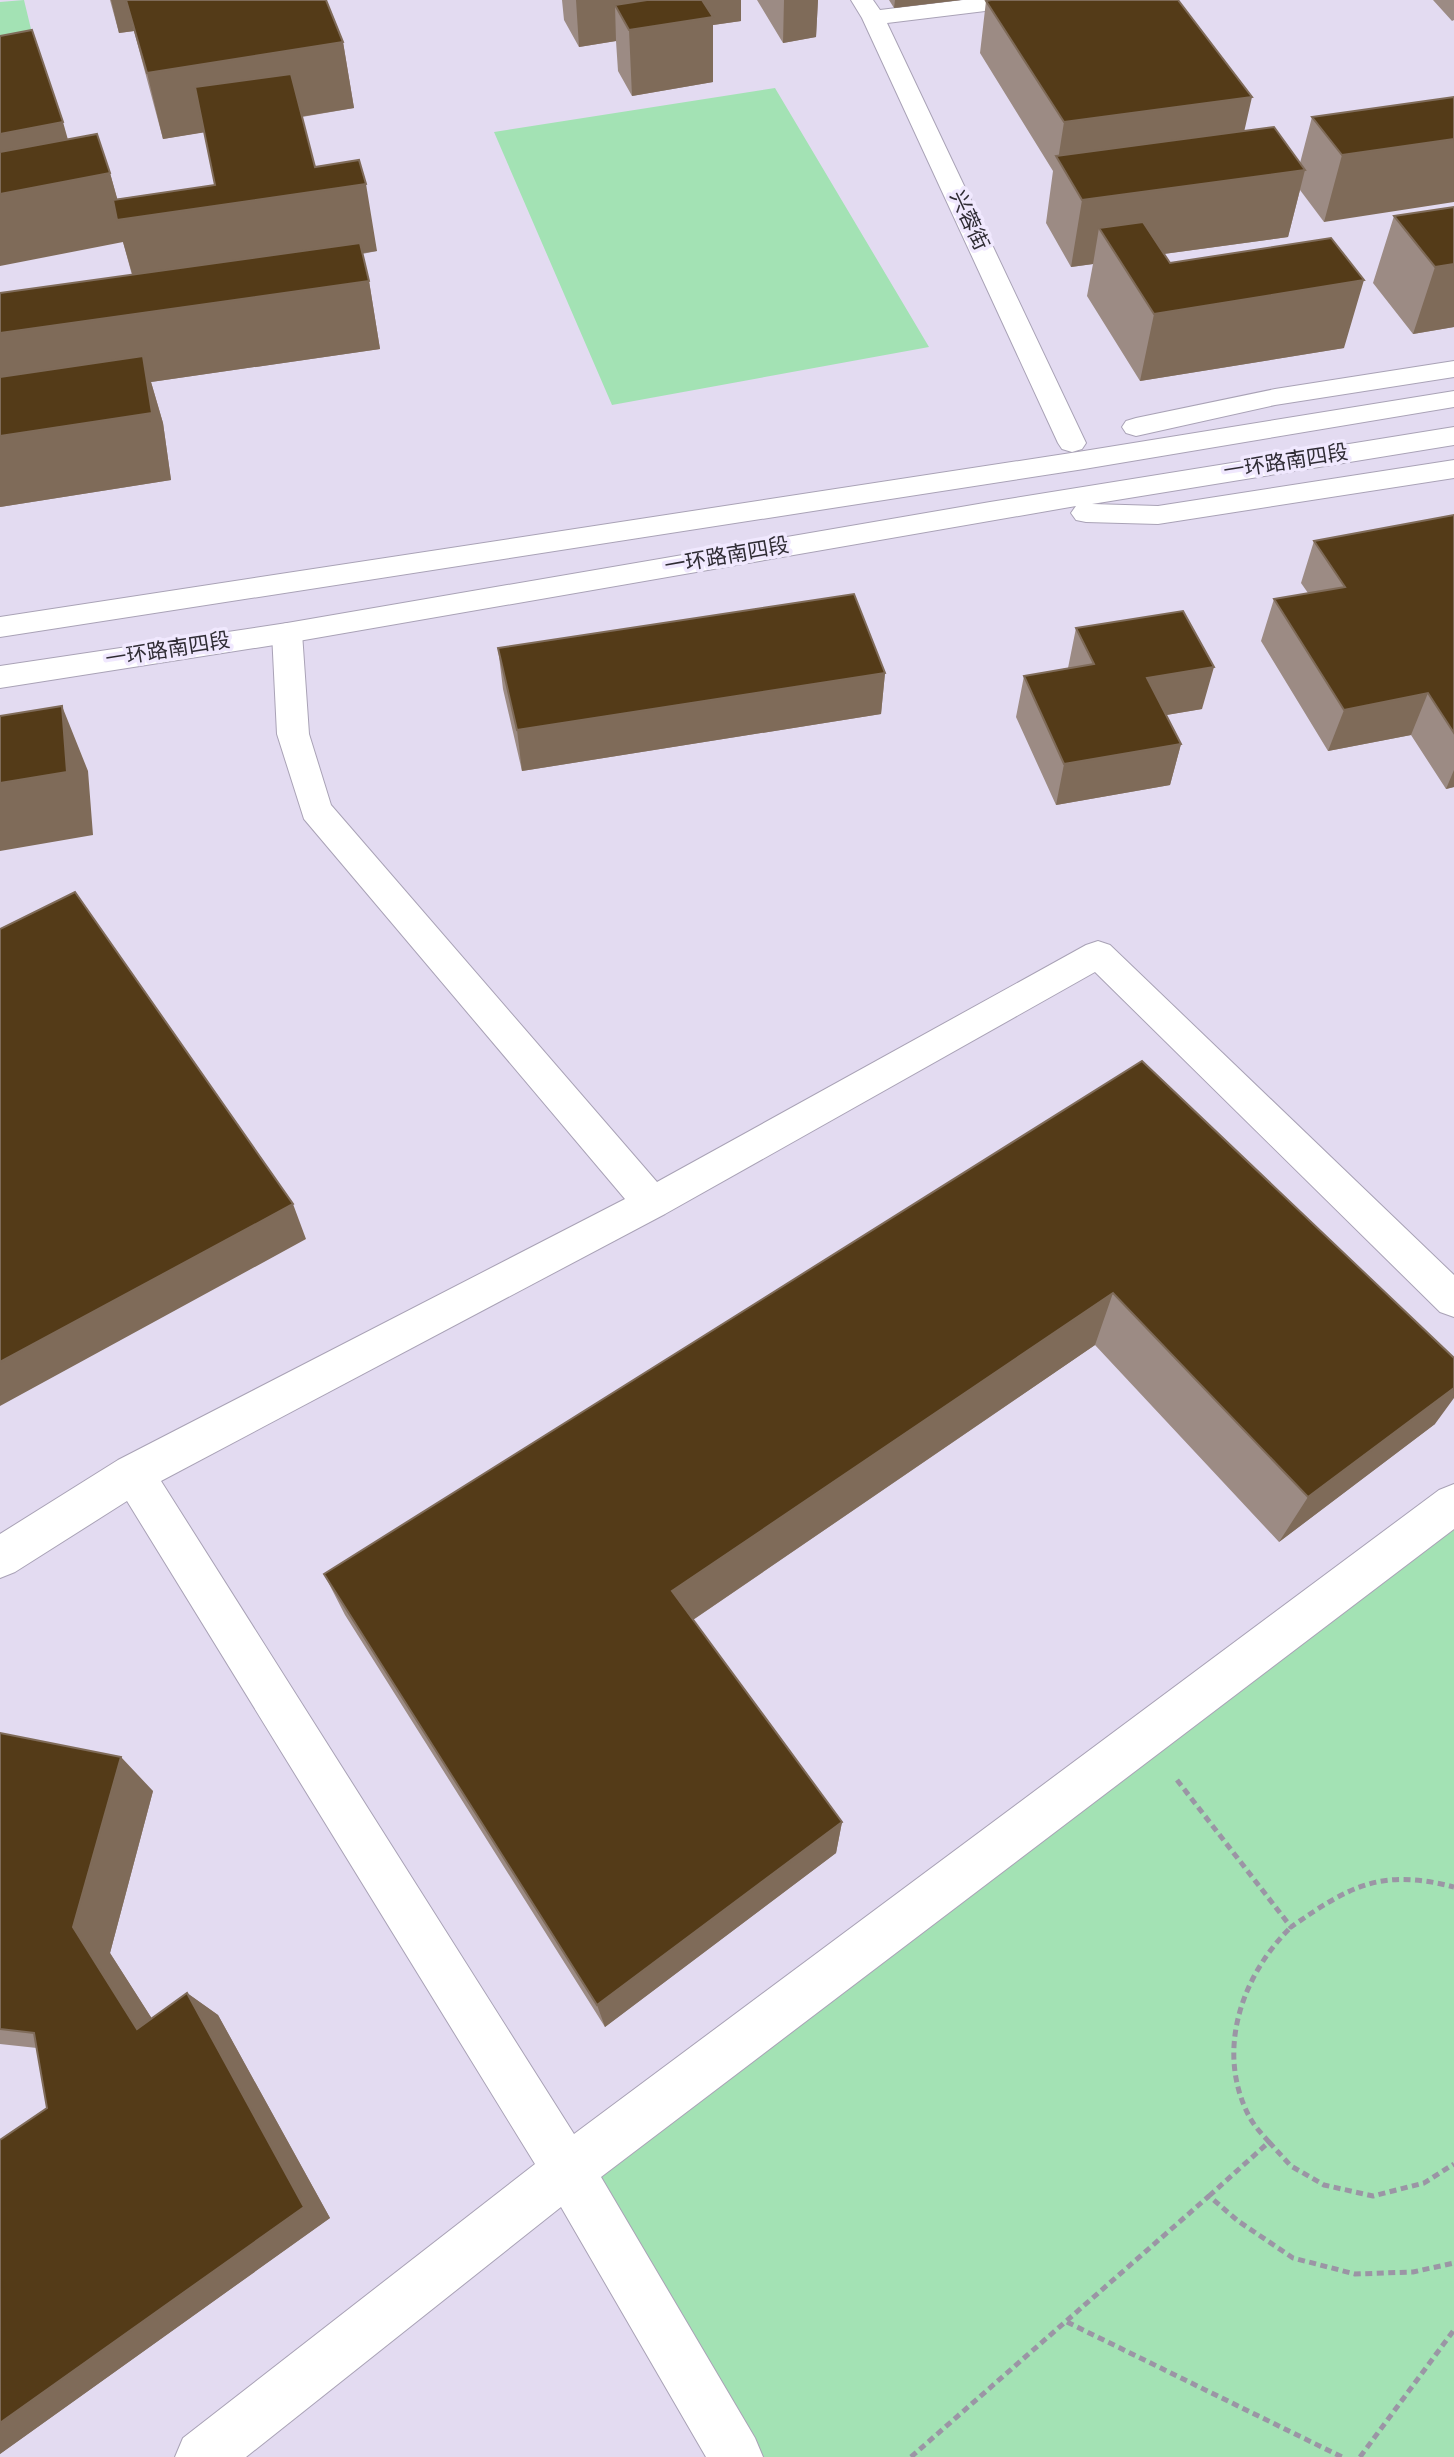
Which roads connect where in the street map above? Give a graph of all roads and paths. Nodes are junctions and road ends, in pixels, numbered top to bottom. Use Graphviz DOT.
graph roads {
  1 [pos="1018,0"];
  2 [pos="868,9"];
  3 [pos="1454,369"];
  4 [pos="1454,399"];
  5 [pos="1454,436"];
  6 [pos="1072,443"];
  7 [pos="1454,469"];
  8 [pos="955,480"];
  9 [pos="990,511"];
  10 [pos="0,627"];
  11 [pos="287,633"];
  12 [pos="0,677"];
  13 [pos="652,1203"];
  14 [pos="1454,1300"];
  15 [pos="132,1474"];
  16 [pos="1454,1504"];
  17 [pos="0,1558"];
  18 [pos="1144,1738"];
  19 [pos="1454,1887"];
  20 [pos="1291,1927"];
  21 [pos="1269,2142"];
  22 [pos="1454,2164"];
  23 [pos="568,2170"];
  24 [pos="1209,2196"];
  25 [pos="1454,2263"];
  26 [pos="1068,2322"];
  27 [pos="1454,2330"];
  28 [pos="202,2457"];
  29 [pos="736,2457"];
  30 [pos="912,2457"];
  31 [pos="1342,2457"];
  32 [pos="1360,2457"];
  1 -- 2 [label="street"];
  2 -- 6 [label="street, 兴蓉街"];
  3 -- 6 [label="street"];
  4 -- 8 [label="street, 一环路南四段"];
  5 -- 9 [label="street, 一环路南四段"];
  6 -- 8 [label="street"];
  7 -- 9 [label="street"];
  8 -- 10 [label="street, 一环路南四段"];
  9 -- 11 [label="street, 一环路南四段"];
  11 -- 12 [label="street, 一环路南四段"];
  11 -- 13 [label="street"];
  13 -- 14 [label="street"];
  13 -- 15 [label="street"];
  15 -- 17 [label="street"];
  15 -- 23 [label="street"];
  16 -- 18 [label="street"];
  18 -- 20 [label="path"];
  18 -- 23 [label="street"];
  19 -- 20 [label="path"];
  20 -- 21 [label="path"];
  21 -- 22 [label="path"];
  21 -- 24 [label="path"];
  23 -- 28 [label="street"];
  23 -- 29 [label="street"];
  24 -- 25 [label="path"];
  24 -- 26 [label="path"];
  26 -- 30 [label="path"];
  26 -- 31 [label="path"];
  27 -- 32 [label="path"];
}
